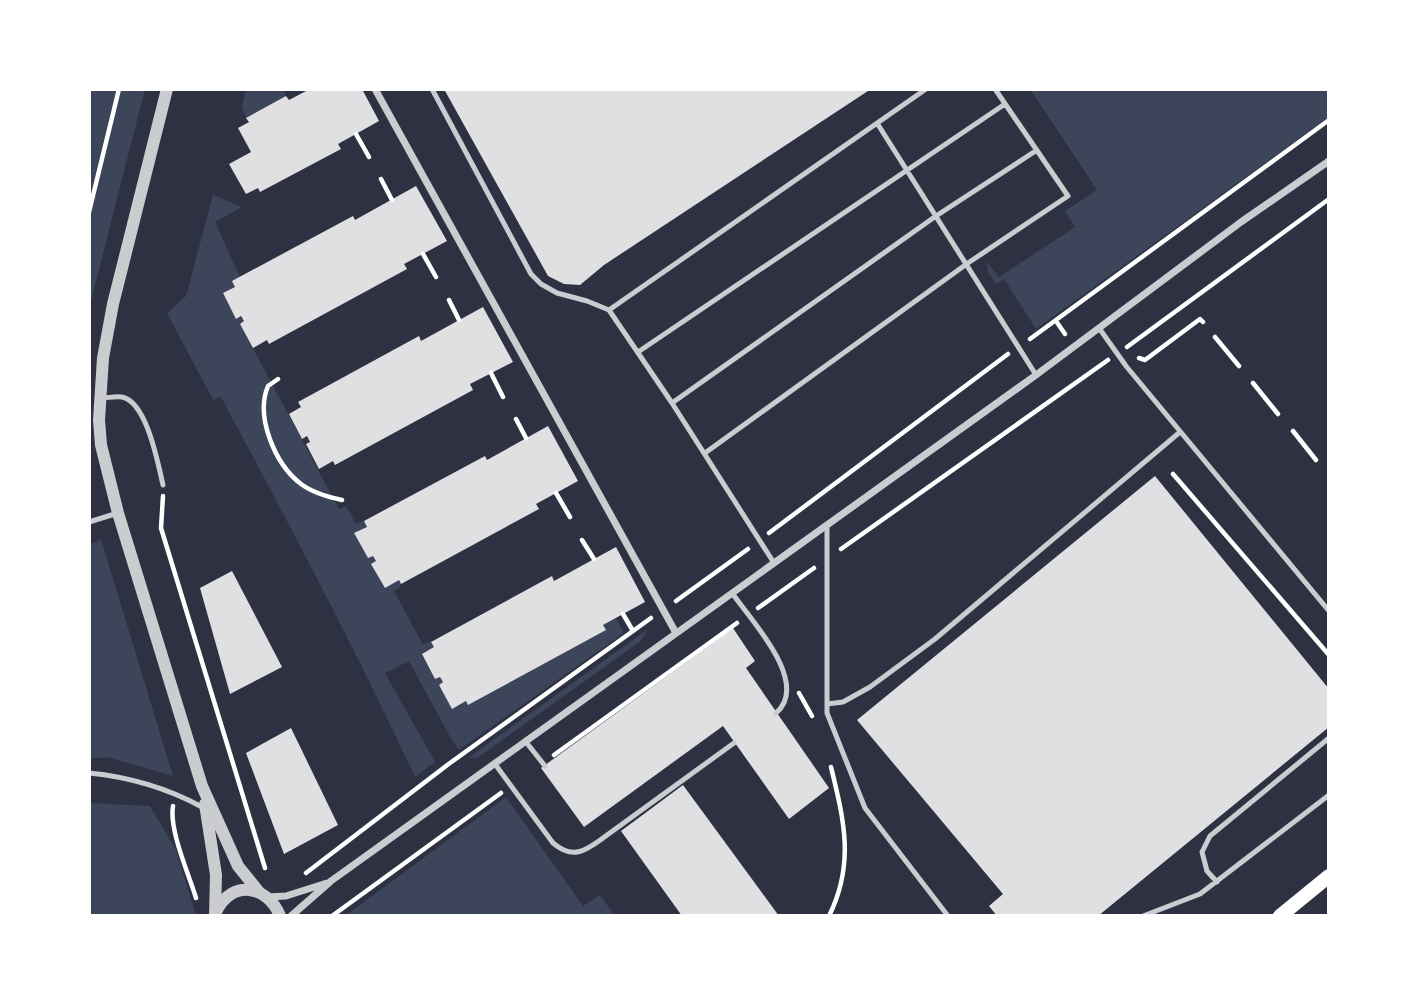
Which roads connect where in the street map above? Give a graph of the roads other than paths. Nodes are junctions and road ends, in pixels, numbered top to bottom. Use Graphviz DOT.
graph roads {
  1 [pos="167,89"];
  2 [pos="376,89"];
  3 [pos="432,89"];
  4 [pos="926,89"];
  5 [pos="995,89"];
  6 [pos="1005,103"];
  7 [pos="877,123"];
  8 [pos="1037,150"];
  9 [pos="1329,161"];
  10 [pos="906,169"];
  11 [pos="936,216"];
  12 [pos="968,263"];
  13 [pos="609,310"];
  14 [pos="1099,328"];
  15 [pos="638,352"];
  16 [pos="1036,375"];
  17 [pos="100,398"];
  18 [pos="673,403"];
  19 [pos="1180,432"];
  20 [pos="705,453"];
  21 [pos="163,485"];
  22 [pos="118,513"];
  23 [pos="89,523"];
  24 [pos="827,525"];
  25 [pos="774,563"];
  26 [pos="732,593"];
  27 [pos="1329,611"];
  28 [pos="676,634"];
  29 [pos="827,704"];
  30 [pos="776,713"];
  31 [pos="1329,738"];
  32 [pos="526,742"];
  33 [pos="734,743"];
  34 [pos="495,764"];
  35 [pos="544,764"];
  36 [pos="89,773"];
  37 [pos="202,786"];
  38 [pos="1329,795"];
  39 [pos="205,809"];
  40 [pos="1329,876"];
  41 [pos="331,881"];
  42 [pos="1217,882"];
  43 [pos="263,894"];
  44 [pos="215,916"];
  45 [pos="280,916"];
  46 [pos="291,916"];
  47 [pos="948,916"];
  48 [pos="1143,916"];
  49 [pos="1280,916"];
  1 -- 17 [label="street"];
  2 -- 28 [label="street"];
  3 -- 13 [label="lane"];
  4 -- 7 [label="lane"];
  5 -- 6 [label="lane"];
  6 -- 8 [label="lane"];
  6 -- 10 [label="lane"];
  7 -- 10 [label="lane"];
  7 -- 13 [label="lane"];
  8 -- 11 [label="lane"];
  8 -- 12 [label="lane"];
  9 -- 14 [label="street"];
  10 -- 11 [label="lane"];
  10 -- 15 [label="lane"];
  11 -- 12 [label="lane"];
  11 -- 18 [label="lane"];
  12 -- 16 [label="lane"];
  12 -- 20 [label="lane"];
  13 -- 15 [label="lane"];
  14 -- 16 [label="street"];
  14 -- 19 [label="lane"];
  15 -- 18 [label="lane"];
  16 -- 24 [label="street"];
  17 -- 21 [label="lane"];
  17 -- 22 [label="street"];
  18 -- 20 [label="lane"];
  19 -- 27 [label="lane"];
  19 -- 29 [label="lane"];
  20 -- 25 [label="lane"];
  22 -- 23 [label="lane"];
  22 -- 37 [label="street"];
  24 -- 25 [label="street"];
  24 -- 29 [label="lane"];
  25 -- 26 [label="street"];
  26 -- 28 [label="street"];
  26 -- 30 [label="lane"];
  28 -- 32 [label="street"];
  29 -- 47 [label="lane"];
  31 -- 42 [label="lane"];
  32 -- 34 [label="street"];
  32 -- 35 [label="lane"];
  33 -- 34 [label="lane"];
  34 -- 41 [label="street"];
  36 -- 39 [label="lane"];
  37 -- 39 [label="street"];
  37 -- 43 [label="street"];
  38 -- 42 [label="lane"];
  39 -- 44 [label="street"];
  40 -- 49 [label="main road"];
  41 -- 43 [label="street"];
  41 -- 46 [label="street"];
  42 -- 48 [label="lane"];
  43 -- 44 [label="street"];
  43 -- 45 [label="street"];
}
